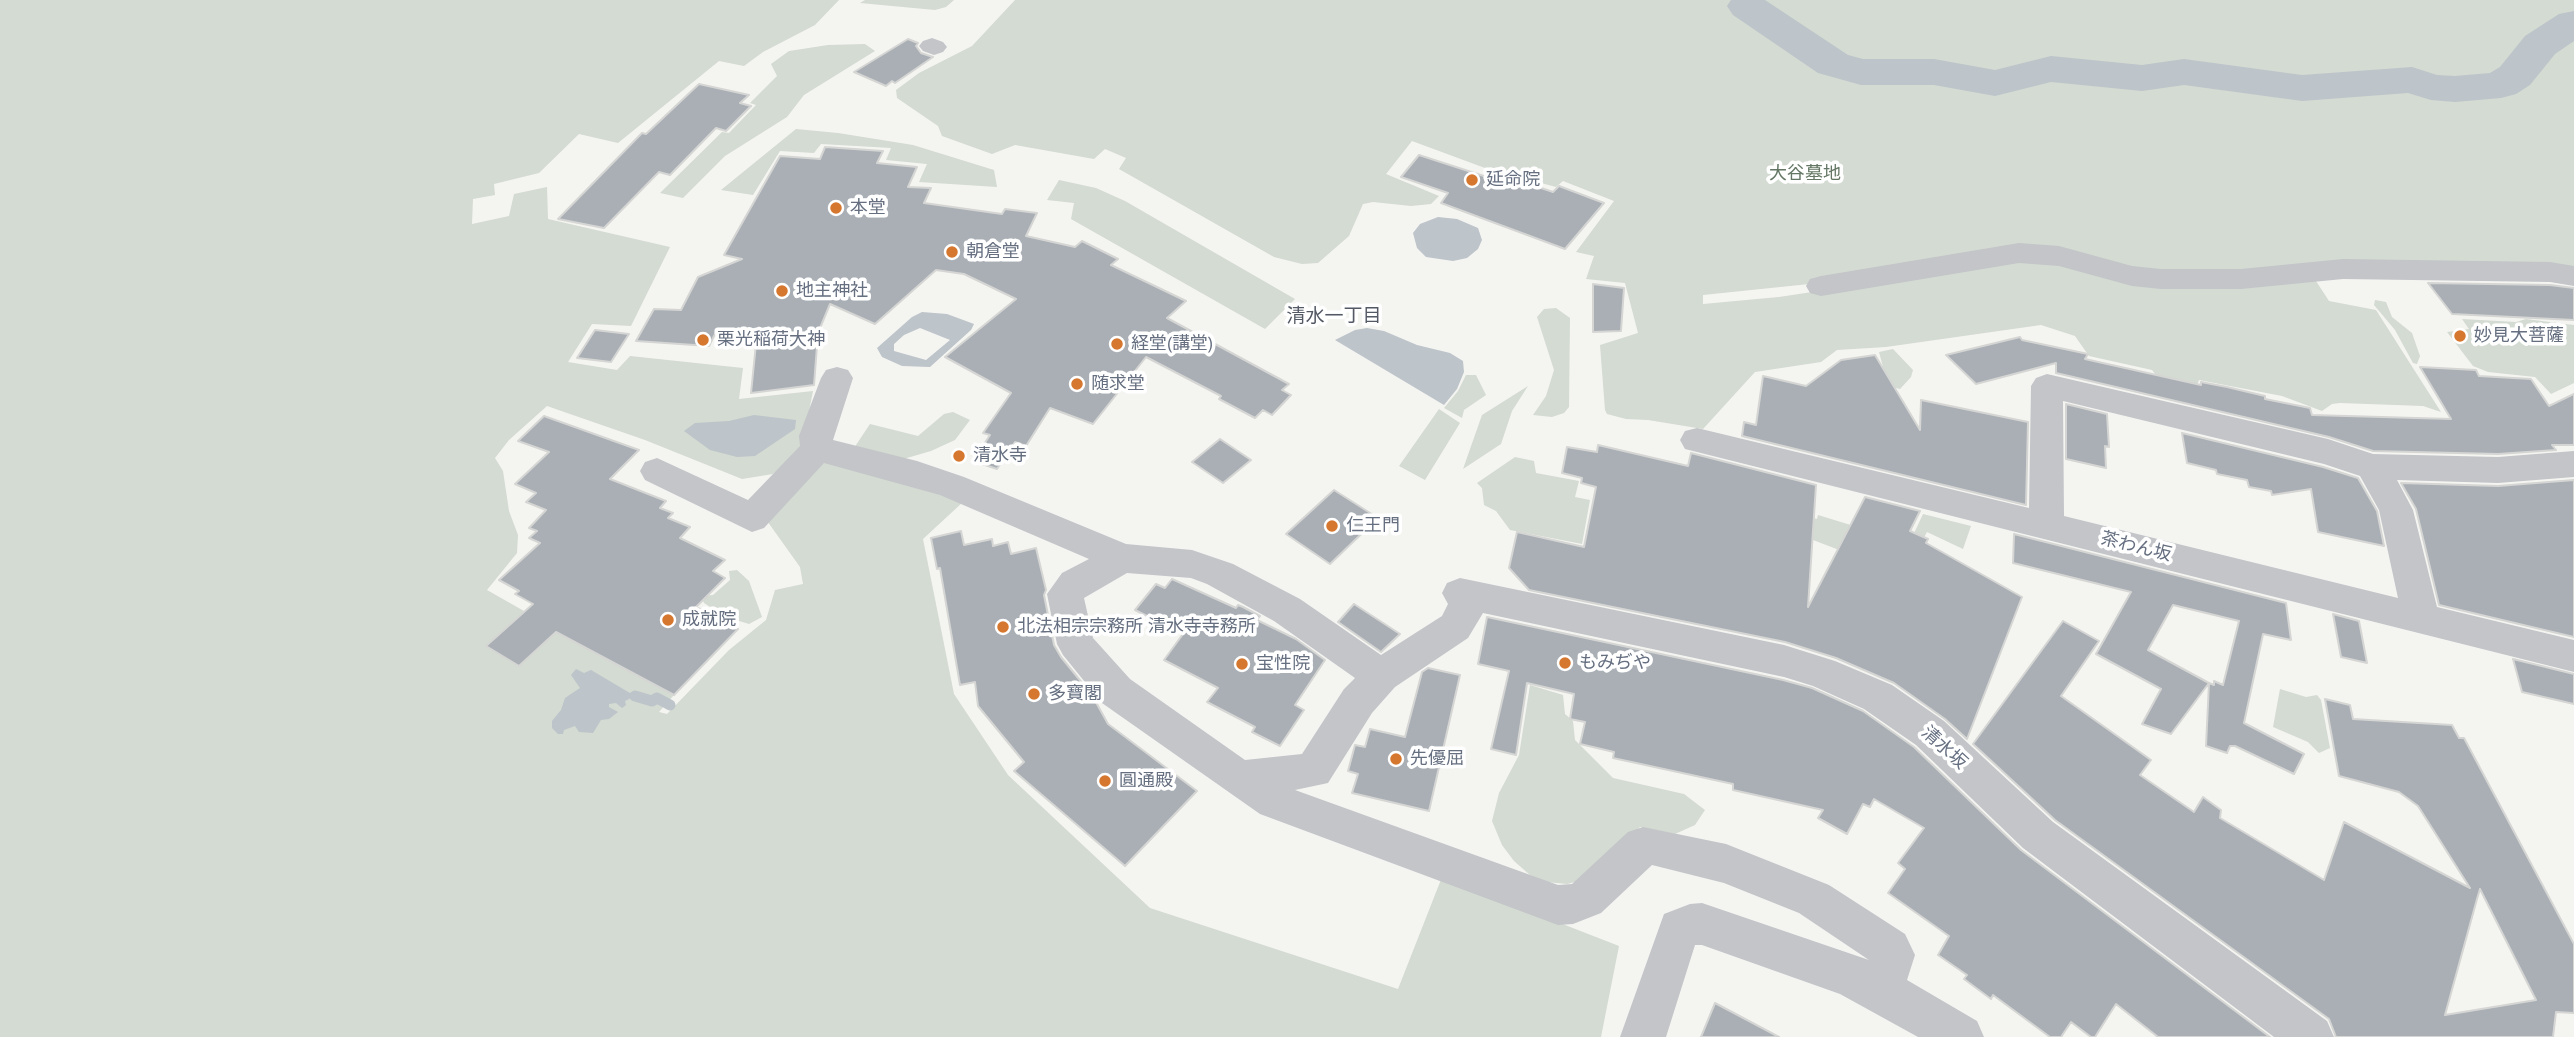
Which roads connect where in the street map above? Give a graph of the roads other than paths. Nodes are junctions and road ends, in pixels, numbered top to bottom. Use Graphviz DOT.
graph roads {
  1 [pos="2574,276"];
  2 [pos="1821,286"];
  3 [pos="837,378"];
  4 [pos="1697,440"];
  5 [pos="817,449"];
  6 [pos="2574,464"];
  7 [pos="2372,467"];
  8 [pos="657,471"];
  9 [pos="2046,525"];
  10 [pos="1123,558"];
  11 [pos="2421,617"];
  12 [pos="2574,656"];
  13 [pos="1381,676"];
  14 [pos="1239,779"];
  15 [pos="1881,990"];
  16 [pos="1643,1037"];
  17 [pos="1961,1037"];
  18 [pos="2311,1037"];
  1 -- 2 [label="street"];
  3 -- 5 [label="street"];
  4 -- 9 [label="street, 茶わん坂"];
  5 -- 8 [label="street"];
  5 -- 10 [label="street"];
  6 -- 7 [label="street"];
  7 -- 9 [label="street"];
  7 -- 11 [label="street"];
  9 -- 11 [label="street, 茶わん坂"];
  10 -- 13 [label="street"];
  10 -- 14 [label="street"];
  11 -- 12 [label="street, 茶わん坂"];
  13 -- 14 [label="street"];
  13 -- 18 [label="street, 清水坂"];
  14 -- 15 [label="street"];
  15 -- 16 [label="street"];
  15 -- 17 [label="street"];
}
